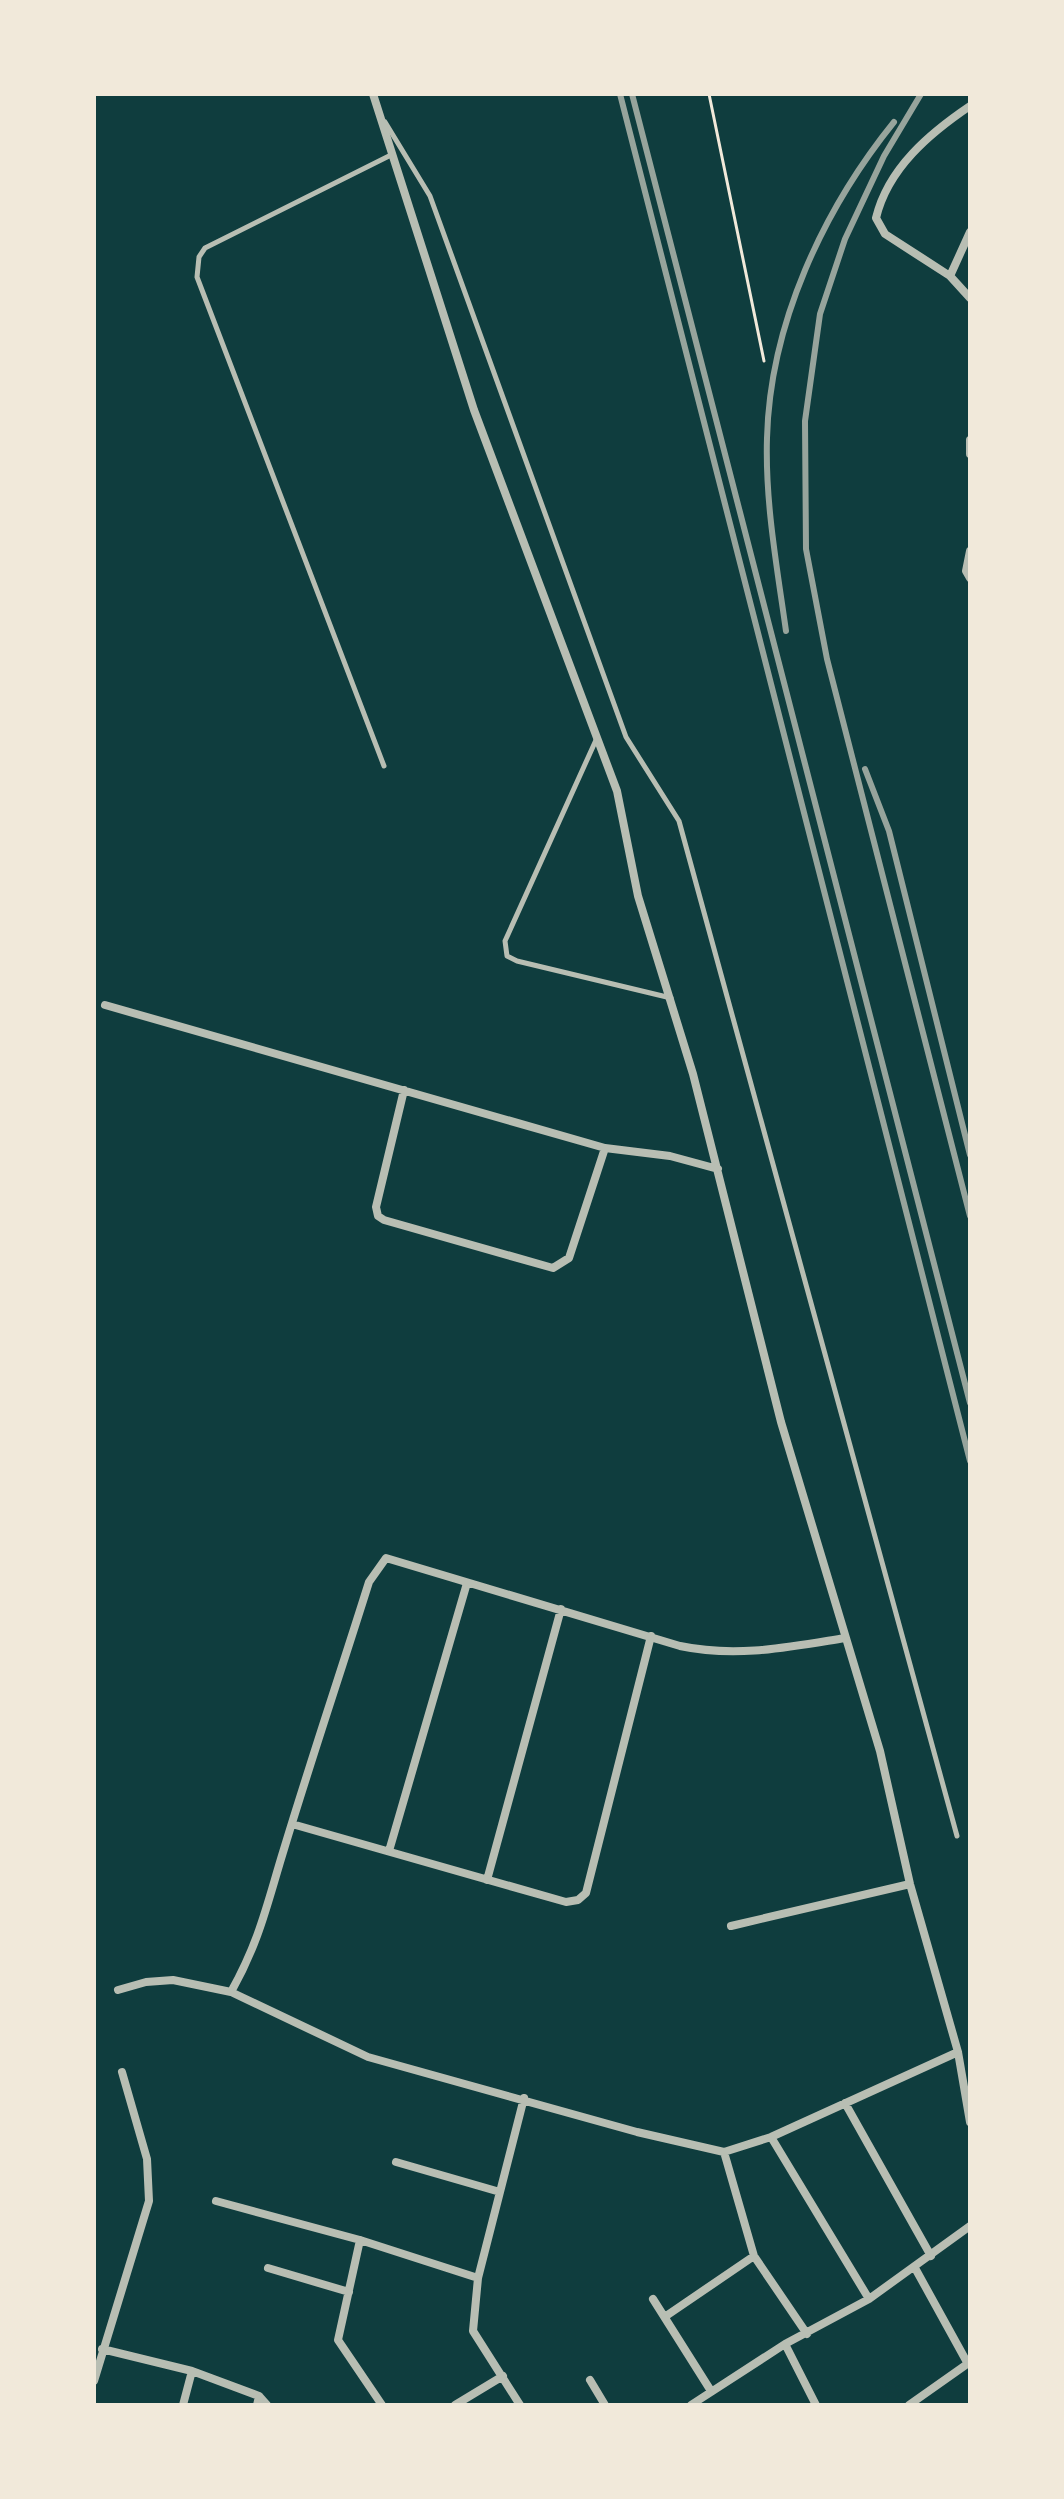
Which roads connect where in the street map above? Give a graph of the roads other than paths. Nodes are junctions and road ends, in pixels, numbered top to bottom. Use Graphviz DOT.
graph roads {
  1 [pos="373,94"];
  2 [pos="970,106"];
  3 [pos="378,111"];
  4 [pos="392,155"];
  5 [pos="970,232"];
  6 [pos="950,276"];
  7 [pos="970,298"];
  8 [pos="970,440"];
  9 [pos="970,454"];
  10 [pos="970,551"];
  11 [pos="970,578"];
  12 [pos="598,735"];
  13 [pos="384,766"];
  14 [pos="671,998"];
  15 [pos="105,1005"];
  16 [pos="404,1090"];
  17 [pos="605,1148"];
  18 [pos="718,1169"];
  19 [pos="467,1583"];
  20 [pos="561,1609"];
  21 [pos="651,1636"];
  22 [pos="845,1638"];
  23 [pos="292,1824"];
  24 [pos="957,1836"];
  25 [pos="389,1851"];
  26 [pos="487,1880"];
  27 [pos="910,1884"];
  28 [pos="731,1926"];
  29 [pos="118,1990"];
  30 [pos="231,1992"];
  31 [pos="958,2052"];
  32 [pos="122,2072"];
  33 [pos="524,2098"];
  34 [pos="845,2103"];
  35 [pos="970,2122"];
  36 [pos="771,2137"];
  37 [pos="724,2152"];
  38 [pos="396,2162"];
  39 [pos="500,2192"];
  40 [pos="216,2201"];
  41 [pos="970,2226"];
  42 [pos="360,2240"];
  43 [pos="754,2256"];
  44 [pos="931,2256"];
  45 [pos="268,2268"];
  46 [pos="915,2268"];
  47 [pos="478,2278"];
  48 [pos="349,2292"];
  49 [pos="653,2299"];
  50 [pos="869,2299"];
  51 [pos="666,2316"];
  52 [pos="807,2334"];
  53 [pos="785,2344"];
  54 [pos="102,2349"];
  55 [pos="969,2363"];
  56 [pos="192,2371"];
  57 [pos="503,2376"];
  58 [pos="590,2380"];
  59 [pos="94,2381"];
  60 [pos="711,2391"];
  61 [pos="258,2401"];
  62 [pos="183,2405"];
  63 [pos="267,2405"];
  64 [pos="382,2405"];
  65 [pos="455,2405"];
  66 [pos="520,2405"];
  67 [pos="605,2405"];
  68 [pos="691,2405"];
  69 [pos="816,2405"];
  70 [pos="909,2405"];
  1 -- 3 [label="street"];
  2 -- 6 [label="street"];
  3 -- 4 [label="street"];
  3 -- 24 [label="lane"];
  4 -- 12 [label="street"];
  4 -- 13 [label="lane"];
  5 -- 6 [label="street"];
  6 -- 7 [label="street"];
  8 -- 9 [label="street"];
  10 -- 11 [label="street"];
  12 -- 14 [label="street"];
  12 -- 14 [label="lane"];
  14 -- 18 [label="street"];
  15 -- 16 [label="street"];
  16 -- 17 [label="street"];
  16 -- 17 [label="street"];
  17 -- 18 [label="street"];
  18 -- 22 [label="street"];
  19 -- 20 [label="street"];
  19 -- 23 [label="street"];
  19 -- 25 [label="street"];
  20 -- 21 [label="street"];
  20 -- 26 [label="street"];
  21 -- 22 [label="street"];
  21 -- 26 [label="street"];
  22 -- 27 [label="street"];
  23 -- 25 [label="street"];
  23 -- 30 [label="street"];
  25 -- 26 [label="street"];
  27 -- 28 [label="street"];
  27 -- 31 [label="street"];
  29 -- 30 [label="street"];
  30 -- 33 [label="street"];
  31 -- 34 [label="street"];
  31 -- 35 [label="street"];
  32 -- 54 [label="street"];
  33 -- 37 [label="street"];
  33 -- 39 [label="street"];
  34 -- 36 [label="street"];
  34 -- 44 [label="street"];
  36 -- 37 [label="street"];
  36 -- 50 [label="street"];
  37 -- 43 [label="street"];
  38 -- 39 [label="street"];
  39 -- 47 [label="street"];
  40 -- 42 [label="street"];
  41 -- 44 [label="street"];
  42 -- 47 [label="street"];
  42 -- 48 [label="street"];
  43 -- 51 [label="street"];
  43 -- 52 [label="street"];
  44 -- 46 [label="street"];
  45 -- 48 [label="street"];
  46 -- 50 [label="street"];
  46 -- 55 [label="street"];
  47 -- 57 [label="street"];
  48 -- 64 [label="street"];
  49 -- 51 [label="street"];
  50 -- 52 [label="street"];
  51 -- 60 [label="street"];
  52 -- 53 [label="street"];
  53 -- 60 [label="street"];
  53 -- 69 [label="street"];
  54 -- 56 [label="street"];
  54 -- 59 [label="street"];
  55 -- 70 [label="street"];
  56 -- 61 [label="street"];
  56 -- 62 [label="street"];
  57 -- 65 [label="street"];
  57 -- 66 [label="street"];
  58 -- 67 [label="street"];
  60 -- 68 [label="street"];
  61 -- 63 [label="street"];
}
